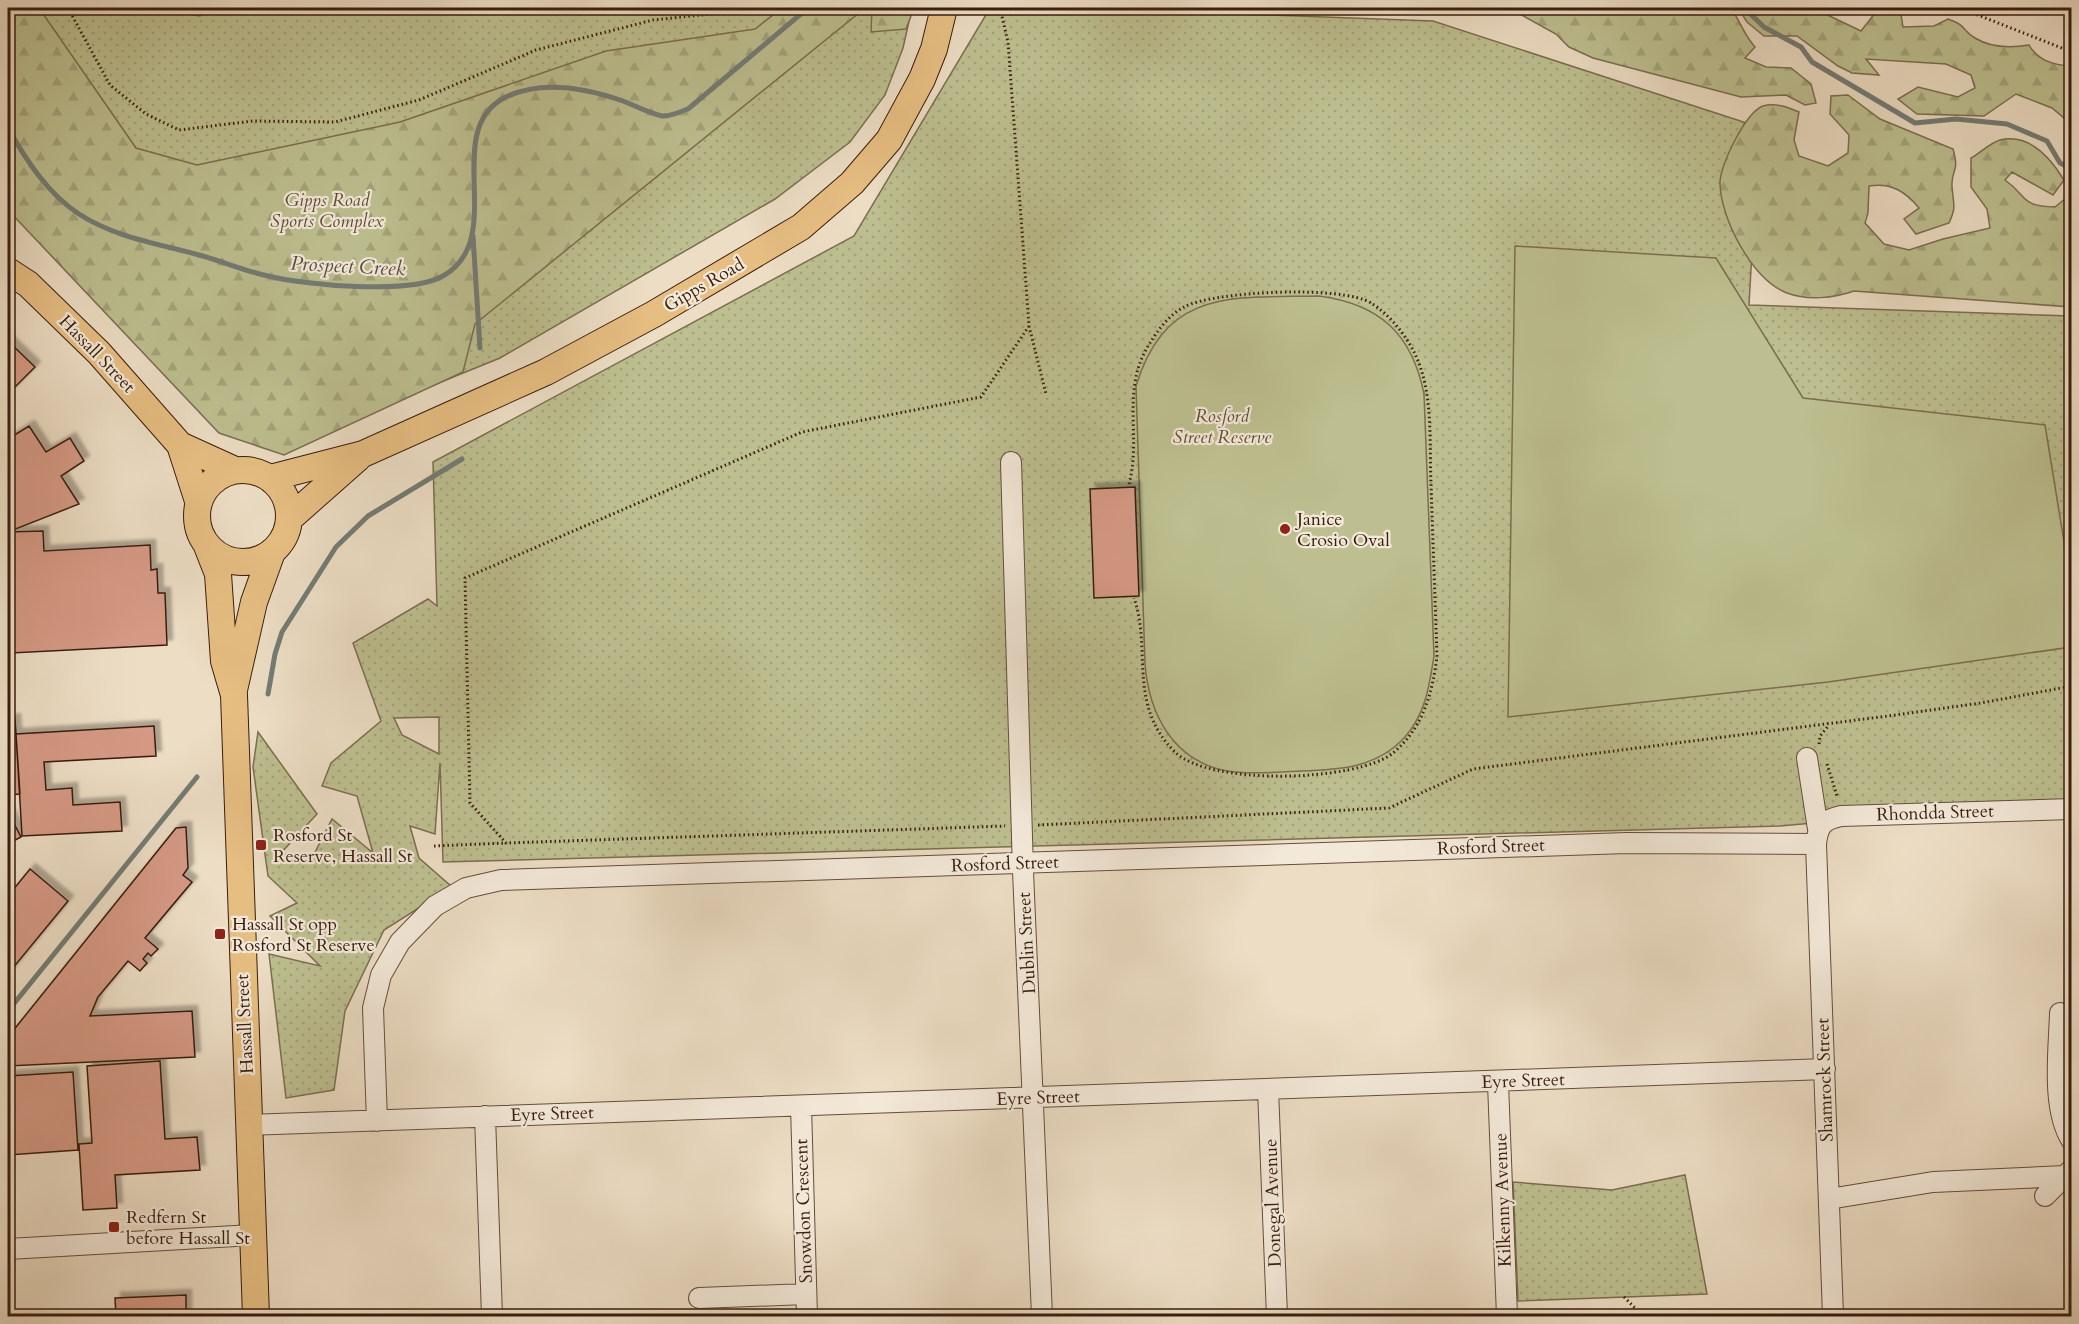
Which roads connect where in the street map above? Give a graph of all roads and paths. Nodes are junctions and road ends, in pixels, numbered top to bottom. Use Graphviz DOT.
graph roads {
  1 [pos="68,8"];
  2 [pos="745,8"];
  3 [pos="944,8"];
  4 [pos="1000,8"];
  5 [pos="1960,8"];
  6 [pos="2072,52"];
  7 [pos="8,271"];
  8 [pos="1029,326"];
  9 [pos="1046,394"];
  10 [pos="180,445"];
  11 [pos="363,454"];
  12 [pos="1011,462"];
  13 [pos="235,470"];
  14 [pos="270,478"];
  15 [pos="1129,484"];
  16 [pos="198,501"];
  17 [pos="289,519"];
  18 [pos="207,546"];
  19 [pos="272,552"];
  20 [pos="1134,598"];
  21 [pos="2072,686"];
  22 [pos="234,695"];
  23 [pos="1807,758"];
  24 [pos="2072,809"];
  25 [pos="1022,825"];
  26 [pos="1817,836"];
  27 [pos="506,843"];
  28 [pos="434,846"];
  29 [pos="1023,864"];
  30 [pos="2060,1013"];
  31 [pos="1825,1070"];
  32 [pos="1498,1083"];
  33 [pos="1268,1089"];
  34 [pos="1034,1099"];
  35 [pos="801,1106"];
  36 [pos="485,1116"];
  37 [pos="377,1121"];
  38 [pos="250,1125"];
  39 [pos="2072,1141"];
  40 [pos="2068,1173"];
  41 [pos="2045,1196"];
  42 [pos="1829,1198"];
  43 [pos="253,1235"];
  44 [pos="8,1249"];
  45 [pos="806,1294"];
  46 [pos="1624,1297"];
  47 [pos="699,1298"];
  48 [pos="256,1317"];
  49 [pos="492,1317"];
  50 [pos="807,1317"];
  51 [pos="1042,1317"];
  52 [pos="1277,1317"];
  53 [pos="1507,1317"];
  54 [pos="1643,1317"];
  55 [pos="1833,1317"];
  1 -- 2 [label="path"];
  3 -- 11 [label="main road, Gipps Road"];
  4 -- 8 [label="path"];
  5 -- 6 [label="path"];
  7 -- 10 [label="main road, Hassall Street"];
  8 -- 9 [label="path"];
  8 -- 27 [label="path"];
  10 -- 13 [label="main road, Hassall Street"];
  10 -- 16 [label="main road, Hassall Street"];
  11 -- 14 [label="main road, Gipps Road"];
  11 -- 17 [label="main road, Gipps Road"];
  12 -- 25 [label="street, Dublin Street"];
  13 -- 14 [label="main road"];
  13 -- 16 [label="main road"];
  14 -- 17 [label="main road"];
  15 -- 20 [label="path"];
  16 -- 18 [label="main road"];
  17 -- 19 [label="main road"];
  18 -- 19 [label="main road"];
  18 -- 22 [label="main road, Hassall Street"];
  19 -- 22 [label="main road, Hassall Street"];
  21 -- 25 [label="path"];
  22 -- 38 [label="main road, Hassall Street"];
  23 -- 26 [label="street, Shamrock Street"];
  24 -- 26 [label="street, Rhondda Street"];
  25 -- 27 [label="path"];
  25 -- 29 [label="street, Dublin Street"];
  26 -- 29 [label="street, Rosford Street"];
  26 -- 31 [label="street, Shamrock Street"];
  27 -- 28 [label="path"];
  29 -- 34 [label="street, Dublin Street"];
  29 -- 37 [label="street, Rosford Street"];
  30 -- 39 [label="street"];
  31 -- 32 [label="street, Eyre Street"];
  31 -- 42 [label="street, Shamrock Street"];
  32 -- 33 [label="street, Eyre Street"];
  32 -- 53 [label="street, Kilkenny Avenue"];
  33 -- 34 [label="street, Eyre Street"];
  33 -- 52 [label="street, Donegal Avenue"];
  34 -- 35 [label="street, Eyre Street"];
  34 -- 51 [label="street, Dublin Street"];
  35 -- 36 [label="street, Eyre Street"];
  35 -- 45 [label="street, Snowdon Crescent"];
  36 -- 37 [label="street, Eyre Street"];
  36 -- 49 [label="street"];
  37 -- 38 [label="street, Eyre Street"];
  38 -- 43 [label="main road, Hassall Street"];
  40 -- 41 [label="street"];
  40 -- 42 [label="street"];
  42 -- 55 [label="street, Shamrock Street"];
  43 -- 44 [label="street"];
  43 -- 48 [label="main road, Hassall Street"];
  45 -- 47 [label="street"];
  45 -- 50 [label="street, Snowdon Crescent"];
  46 -- 54 [label="path"];
}
